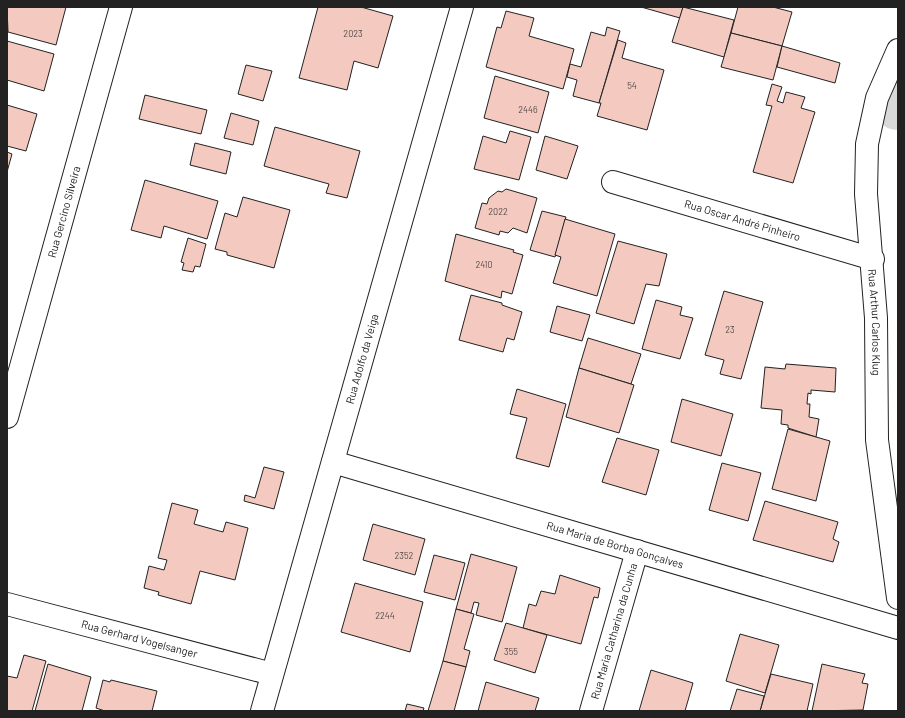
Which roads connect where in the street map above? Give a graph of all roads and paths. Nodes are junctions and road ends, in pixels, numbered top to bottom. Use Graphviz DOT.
graph roads {
  1 [pos="121,7"];
  2 [pos="462,7"];
  3 [pos="898,50"];
  4 [pos="613,182"];
  5 [pos="873,259"];
  6 [pos="7,416"];
  7 [pos="333,462"];
  8 [pos="637,551"];
  9 [pos="898,598"];
  10 [pos="7,604"];
  11 [pos="898,628"];
  12 [pos="272,674"];
  13 [pos="262,711"];
  14 [pos="592,711"];
  1 -- 6 [label="street, Rua Gercino Silveira"];
  2 -- 7 [label="street, Rua Adolfo da Veiga"];
  3 -- 5 [label="street, Rua Arthur Carlos Klug"];
  4 -- 5 [label="street, Rua Oscar André Pinheiro"];
  5 -- 9 [label="street, Rua Arthur Carlos Klug"];
  7 -- 8 [label="street, Rua Maria de Borba Gonçalves"];
  7 -- 12 [label="street, Rua Adolfo da Veiga"];
  8 -- 11 [label="street, Rua Maria de Borba Gonçalves"];
  8 -- 14 [label="street, Rua Maria Catharina da Cunha"];
  10 -- 12 [label="street, Rua Gerhard Vogelsanger"];
  12 -- 13 [label="street, Rua Adolfo da Veiga"];
}
